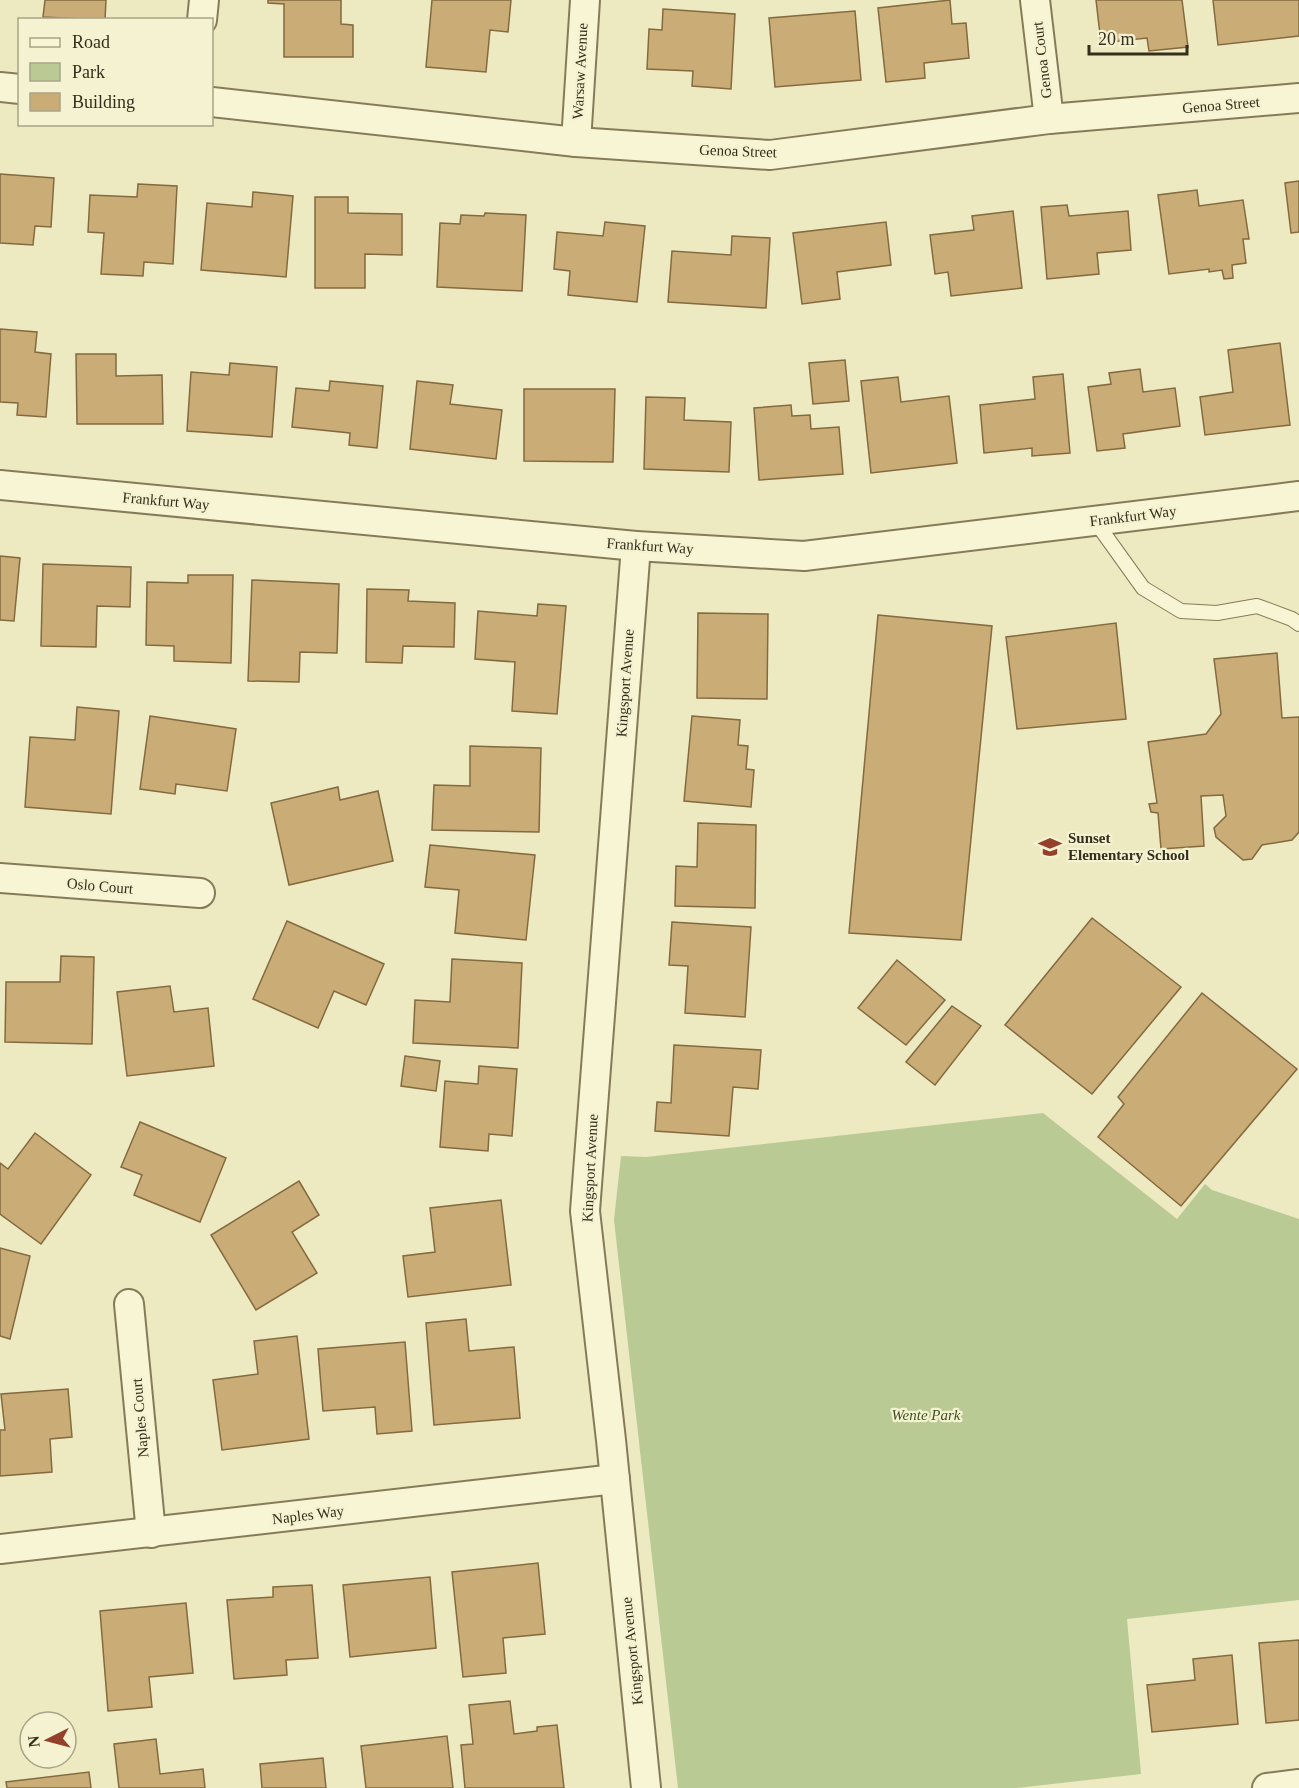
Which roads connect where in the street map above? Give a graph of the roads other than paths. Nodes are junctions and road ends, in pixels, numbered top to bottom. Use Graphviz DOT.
graph roads {
  1 [pos="204,0"];
  2 [pos="585,0"];
  3 [pos="1035,0"];
  4 [pos="202,18"];
  5 [pos="0,87"];
  6 [pos="18,89"];
  7 [pos="1299,98"];
  8 [pos="213,102"];
  9 [pos="1049,119"];
  10 [pos="576,142"];
  11 [pos="0,485"];
  12 [pos="1299,496"];
  13 [pos="1095,521"];
  14 [pos="636,546"];
  15 [pos="1299,624"];
  16 [pos="0,878"];
  17 [pos="200,893"];
  18 [pos="129,1304"];
  19 [pos="615,1479"];
  20 [pos="151,1533"];
  21 [pos="0,1549"];
  22 [pos="1299,1784"];
  23 [pos="646,1788"];
  24 [pos="1267,1788"];
  1 -- 4 [label="street"];
  2 -- 10 [label="street, Warsaw Avenue"];
  3 -- 9 [label="street, Genoa Court"];
  5 -- 6 [label="street"];
  7 -- 9 [label="street, Genoa Street"];
  8 -- 10 [label="street, Genoa Street"];
  9 -- 10 [label="street, Genoa Street"];
  11 -- 14 [label="street, Frankfurt Way"];
  12 -- 13 [label="street, Frankfurt Way"];
  13 -- 14 [label="street, Frankfurt Way"];
  13 -- 15 [label="lane"];
  14 -- 19 [label="street, Kingsport Avenue"];
  16 -- 17 [label="street, Oslo Court"];
  18 -- 20 [label="street, Naples Court"];
  19 -- 20 [label="street, Naples Way"];
  19 -- 23 [label="street, Kingsport Avenue"];
  20 -- 21 [label="street, Naples Way"];
  22 -- 24 [label="street"];
}
